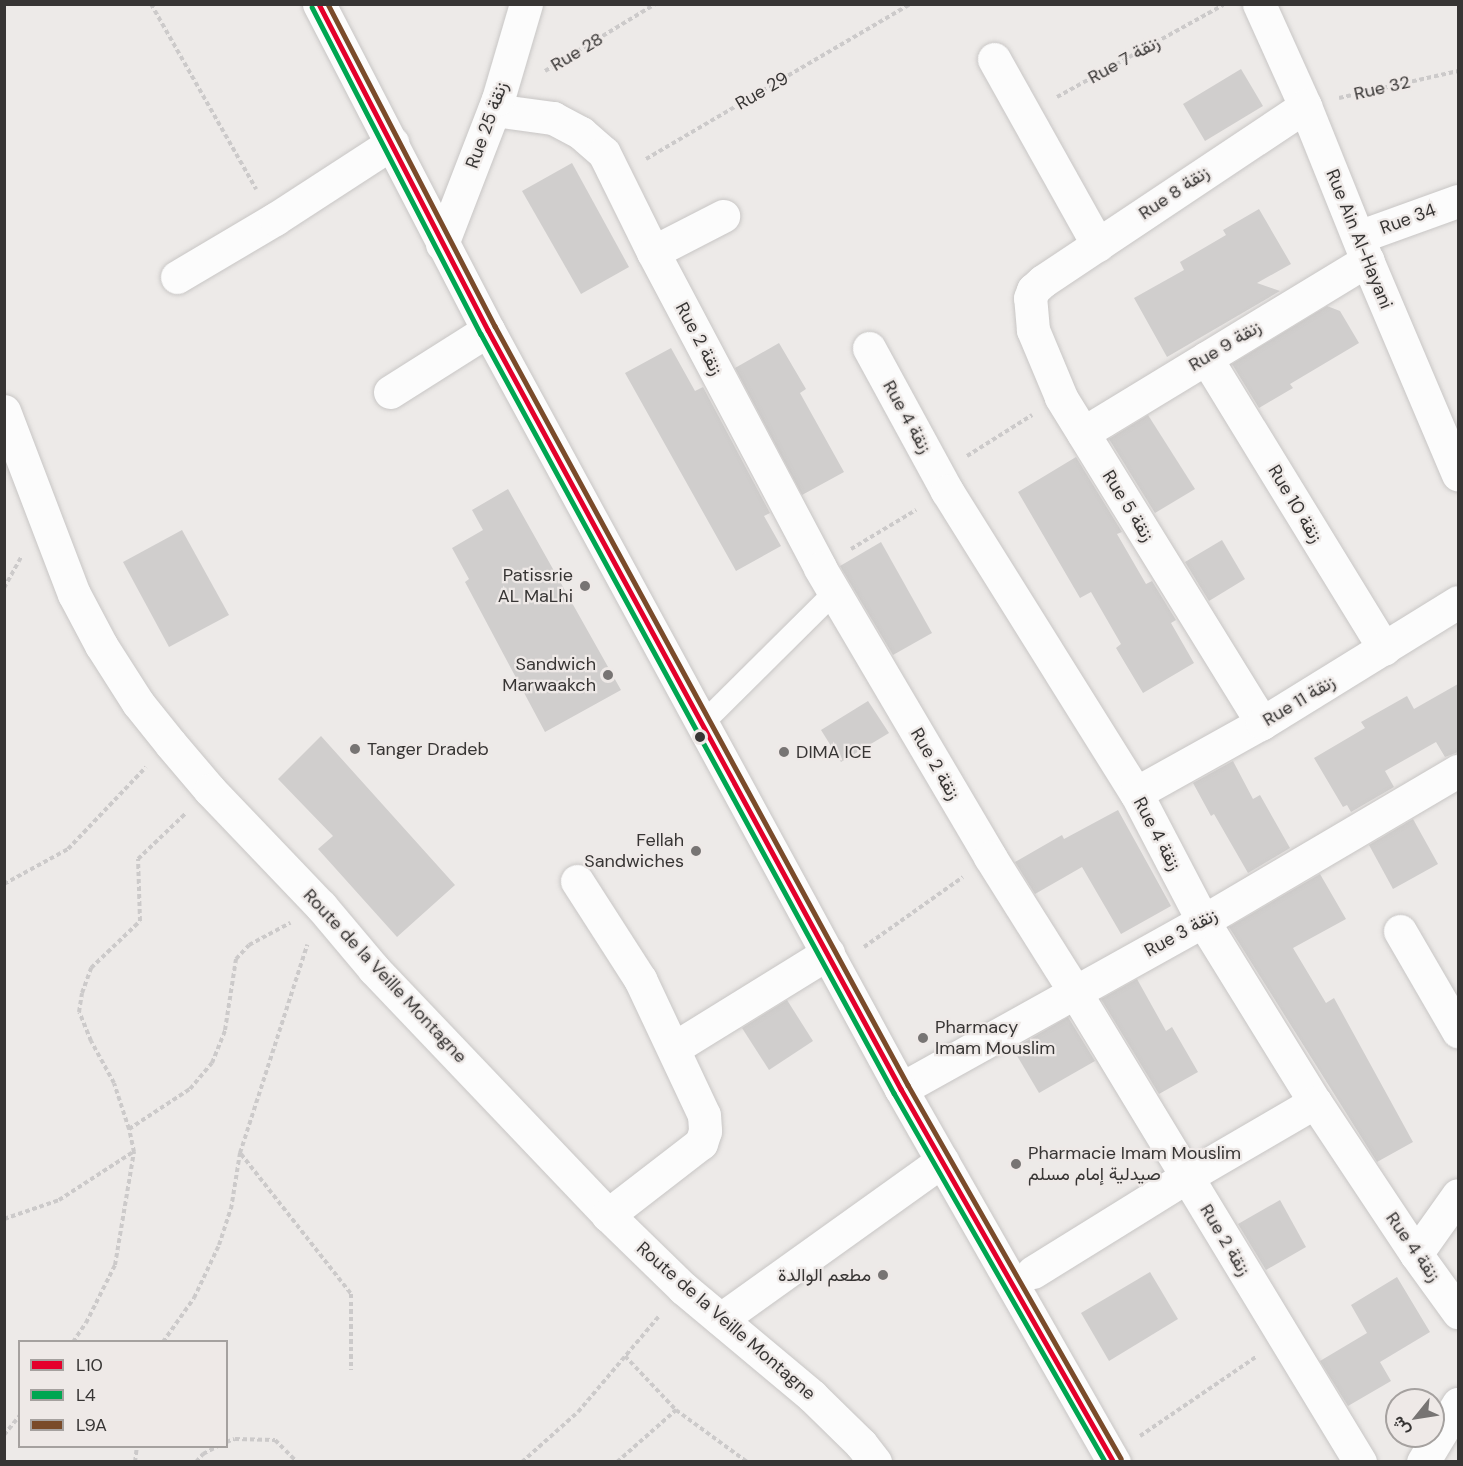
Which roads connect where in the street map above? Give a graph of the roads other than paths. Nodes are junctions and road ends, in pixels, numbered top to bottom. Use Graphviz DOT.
graph roads {
  1 [pos="319,4"];
  2 [pos="526,4"];
  3 [pos="1259,4"];
  4 [pos="994,59"];
  5 [pos="496,104"];
  6 [pos="1305,106"];
  7 [pos="392,143"];
  8 [pos="1458,201"];
  9 [pos="723,216"];
  10 [pos="442,244"];
  11 [pos="1098,244"];
  12 [pos="1362,249"];
  13 [pos="653,252"];
  14 [pos="177,277"];
  15 [pos="1043,281"];
  16 [pos="488,330"];
  17 [pos="869,348"];
  18 [pos="1206,358"];
  19 [pos="390,392"];
  20 [pos="4,411"];
  21 [pos="1083,433"];
  22 [pos="1458,474"];
  23 [pos="827,580"];
  24 [pos="1458,602"];
  25 [pos="1384,649"];
  26 [pos="703,723"];
  27 [pos="1262,723"];
  28 [pos="1458,771"];
  29 [pos="1136,793"];
  30 [pos="577,881"];
  31 [pos="1203,921"];
  32 [pos="1400,931"];
  33 [pos="843,952"];
  34 [pos="1075,992"];
  35 [pos="1458,1031"];
  36 [pos="674,1048"];
  37 [pos="901,1089"];
  38 [pos="1315,1102"];
  39 [pos="942,1161"];
  40 [pos="1188,1176"];
  41 [pos="1458,1195"];
  42 [pos="608,1215"];
  43 [pos="1416,1254"];
  44 [pos="1033,1272"];
  45 [pos="1458,1312"];
  46 [pos="721,1319"];
  47 [pos="1458,1404"];
  48 [pos="1122,1452"];
  49 [pos="875,1461"];
  50 [pos="1360,1461"];
  51 [pos="1423,1461"];
  1 -- 7 [label="street"];
  2 -- 5 [label="street, Rue 25 زنقة"];
  3 -- 6 [label="street, Rue Ain Al-Hayani"];
  4 -- 11 [label="street"];
  5 -- 10 [label="street, Rue 25 زنقة"];
  5 -- 13 [label="street, Rue 2 زنقة"];
  6 -- 11 [label="street, Rue 8 زنقة"];
  6 -- 12 [label="street, Rue Ain Al-Hayani"];
  7 -- 10 [label="street"];
  7 -- 14 [label="street"];
  8 -- 12 [label="street, Rue 34"];
  9 -- 13 [label="street"];
  10 -- 16 [label="street"];
  11 -- 15 [label="street, Rue 8 زنقة"];
  12 -- 18 [label="street, Rue 9 زنقة"];
  12 -- 22 [label="street, Rue Ain Al-Hayani"];
  13 -- 23 [label="street, Rue 2 زنقة"];
  15 -- 21 [label="street, Rue 5 زنقة"];
  16 -- 19 [label="street"];
  16 -- 26 [label="street"];
  17 -- 29 [label="street, Rue 4 زنقة"];
  18 -- 21 [label="street, Rue 9 زنقة"];
  18 -- 25 [label="street, Rue 10 زنقة"];
  20 -- 42 [label="street, Route de la Veille Montagne"];
  21 -- 27 [label="street, Rue 5 زنقة"];
  23 -- 26 [label="lane"];
  23 -- 34 [label="street, Rue 2 زنقة"];
  24 -- 25 [label="street, Rue 11 زنقة"];
  25 -- 27 [label="street, Rue 11 زنقة"];
  26 -- 33 [label="street"];
  27 -- 29 [label="street, Rue 11 زنقة"];
  28 -- 31 [label="street, Rue 3 زنقة"];
  29 -- 31 [label="street, Rue 4 زنقة"];
  30 -- 36 [label="street"];
  31 -- 34 [label="street, Rue 3 زنقة"];
  31 -- 38 [label="street, Rue 4 زنقة"];
  32 -- 35 [label="street"];
  33 -- 36 [label="street"];
  33 -- 37 [label="street"];
  34 -- 37 [label="street, Rue 3 زنقة"];
  34 -- 40 [label="street, Rue 2 زنقة"];
  36 -- 42 [label="street"];
  37 -- 39 [label="street"];
  38 -- 40 [label="street"];
  38 -- 43 [label="street, Rue 4 زنقة"];
  39 -- 46 [label="street"];
  39 -- 48 [label="street"];
  40 -- 44 [label="street"];
  40 -- 50 [label="street, Rue 2 زنقة"];
  41 -- 43 [label="street"];
  42 -- 46 [label="street, Route de la Veille Montagne"];
  43 -- 45 [label="street, Rue 4 زنقة"];
  46 -- 49 [label="street, Route de la Veille Montagne"];
  47 -- 51 [label="street"];
}
